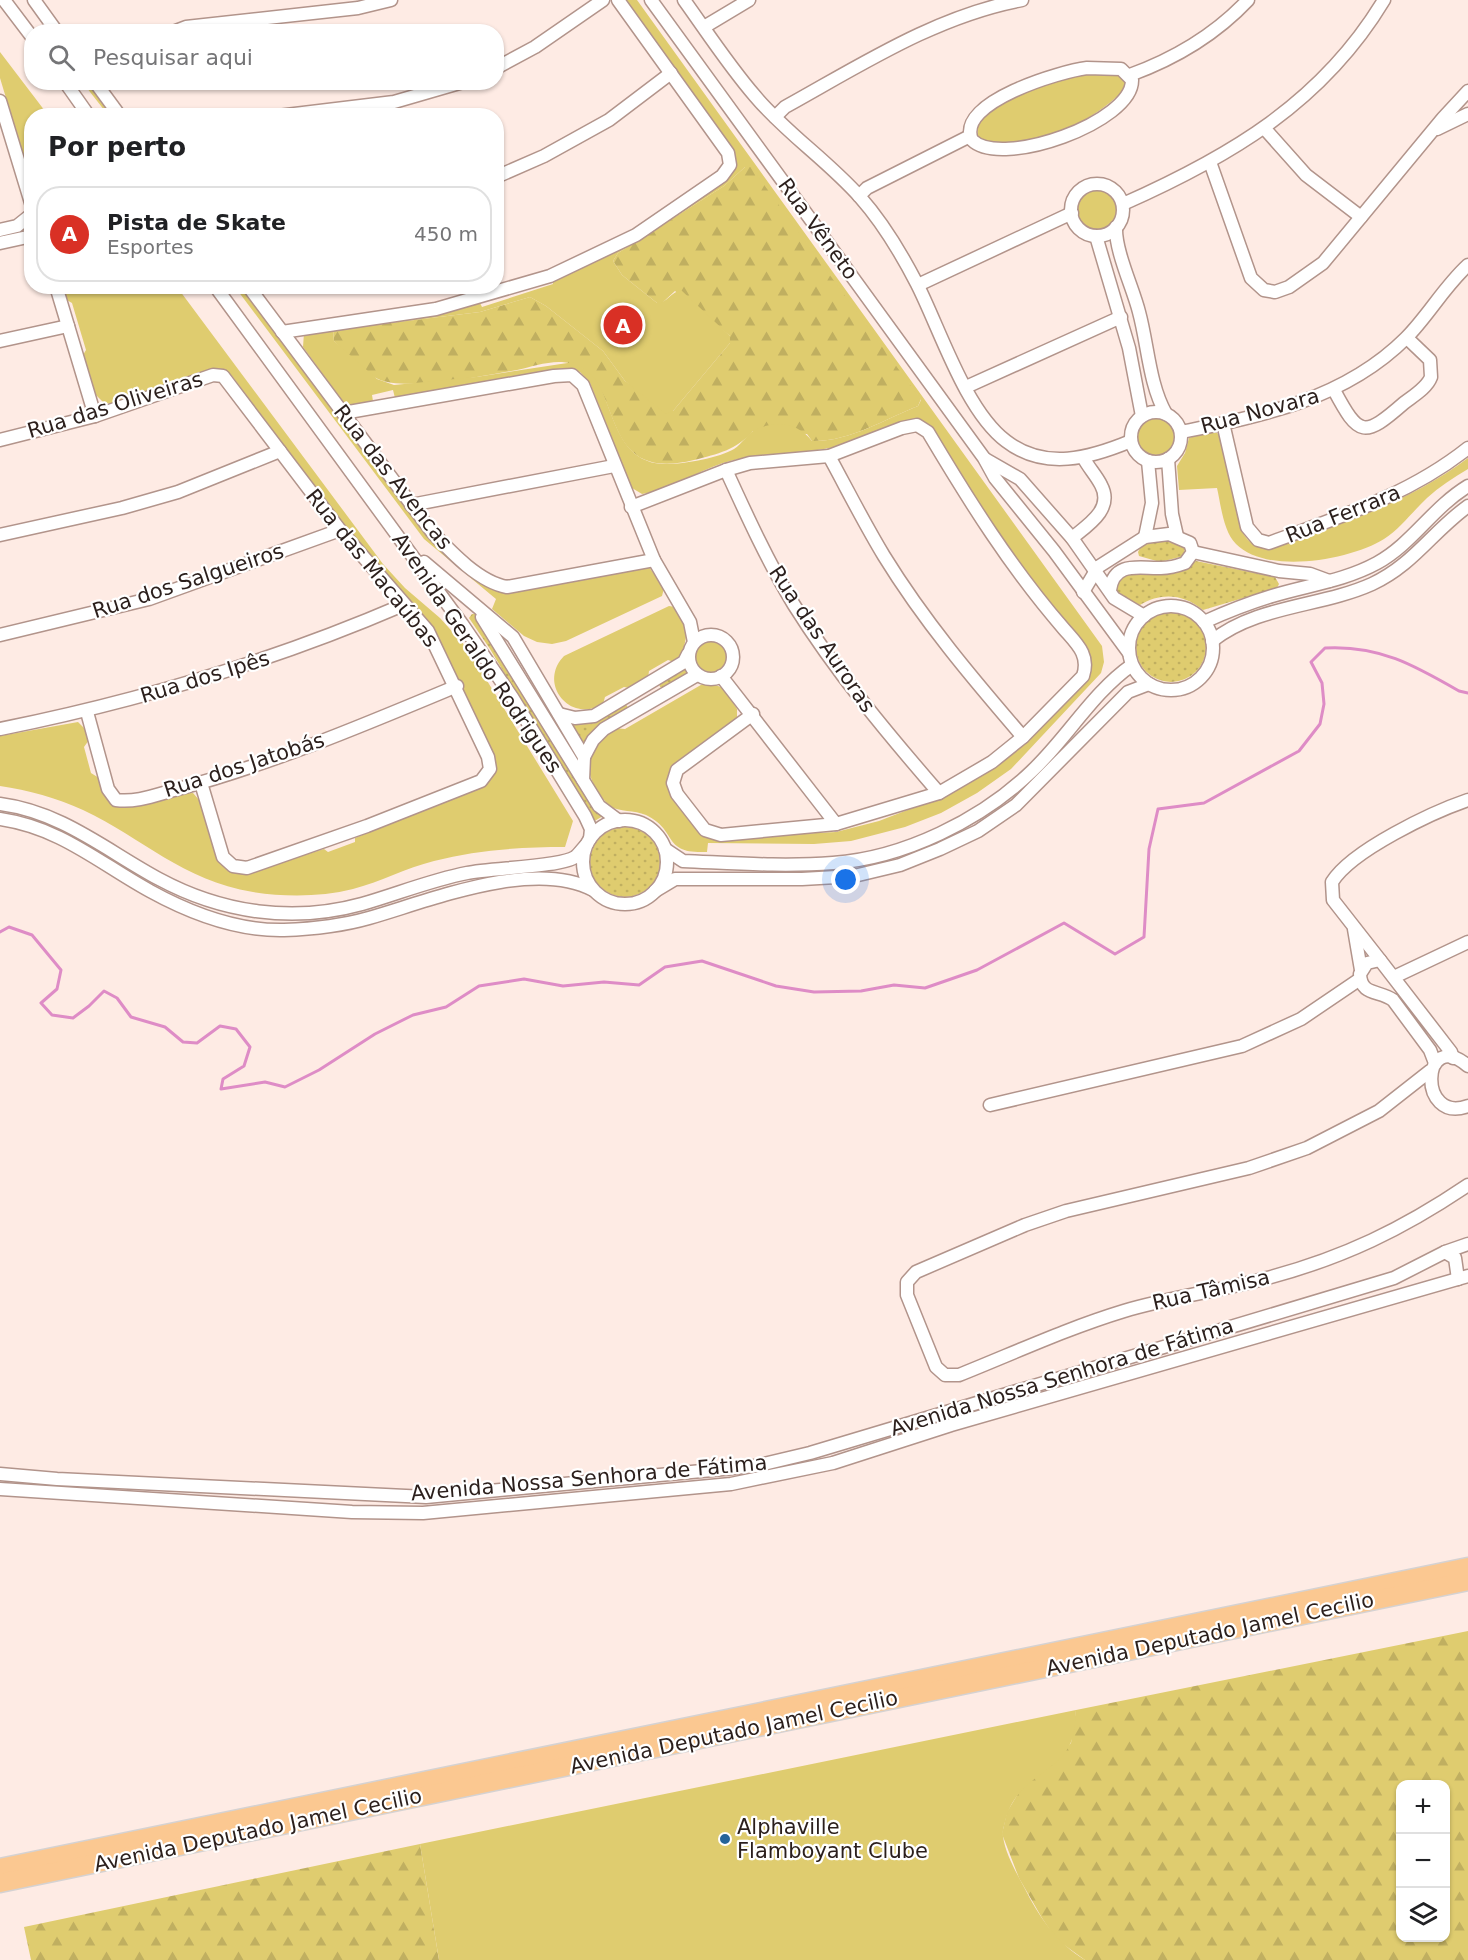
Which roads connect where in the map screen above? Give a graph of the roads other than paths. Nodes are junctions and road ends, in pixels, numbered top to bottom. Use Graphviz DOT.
graph roads {
  1 [pos="4,0"];
  2 [pos="34,0"];
  3 [pos="390,0"];
  4 [pos="603,0"];
  5 [pos="618,0"];
  6 [pos="651,0"];
  7 [pos="684,0"];
  8 [pos="749,0"];
  9 [pos="1022,0"];
  10 [pos="1248,0"];
  11 [pos="1384,0"];
  12 [pos="51,24"];
  13 [pos="213,24"];
  14 [pos="24,26"];
  15 [pos="704,27"];
  16 [pos="504,64"];
  17 [pos="671,73"];
  18 [pos="1130,75"];
  19 [pos="71,90"];
  20 [pos="101,90"];
  21 [pos="436,90"];
  22 [pos="1468,92"];
  23 [pos="0,101"];
  24 [pos="83,108"];
  25 [pos="114,108"];
  26 [pos="344,108"];
  27 [pos="1468,114"];
  28 [pos="775,117"];
  29 [pos="1265,129"];
  30 [pos="4,131"];
  31 [pos="1432,131"];
  32 [pos="970,136"];
  33 [pos="1210,162"];
  34 [pos="504,174"];
  35 [pos="24,185"];
  36 [pos="859,196"];
  37 [pos="1123,204"];
  38 [pos="1071,213"];
  39 [pos="1361,217"];
  40 [pos="24,220"];
  41 [pos="1116,227"];
  42 [pos="0,230"];
  43 [pos="1096,236"];
  44 [pos="24,238"];
  45 [pos="0,243"];
  46 [pos="1468,265"];
  47 [pos="918,285"];
  48 [pos="504,289"];
  49 [pos="58,294"];
  50 [pos="221,294"];
  51 [pos="254,294"];
  52 [pos="488,294"];
  53 [pos="1121,317"];
  54 [pos="68,327"];
  55 [pos="282,332"];
  56 [pos="1407,338"];
  57 [pos="0,341"];
  58 [pos="228,381"];
  59 [pos="966,387"];
  60 [pos="1334,390"];
  61 [pos="343,413"];
  62 [pos="1166,414"];
  63 [pos="95,416"];
  64 [pos="1142,416"];
  65 [pos="1223,423"];
  66 [pos="1181,432"];
  67 [pos="0,440"];
  68 [pos="1131,441"];
  69 [pos="1468,448"];
  70 [pos="280,451"];
  71 [pos="829,456"];
  72 [pos="1083,457"];
  73 [pos="984,458"];
  74 [pos="1168,459"];
  75 [pos="1148,461"];
  76 [pos="614,466"];
  77 [pos="726,470"];
  78 [pos="1020,479"];
  79 [pos="1468,486"];
  80 [pos="1007,492"];
  81 [pos="411,505"];
  82 [pos="1468,506"];
  83 [pos="631,507"];
  84 [pos="386,518"];
  85 [pos="340,530"];
  86 [pos="0,535"];
  87 [pos="1177,536"];
  88 [pos="1145,537"];
  89 [pos="1072,538"];
  90 [pos="1192,552"];
  91 [pos="654,560"];
  92 [pos="1096,570"];
  93 [pos="1330,582"];
  94 [pos="1110,590"];
  95 [pos="1083,592"];
  96 [pos="403,605"];
  97 [pos="477,608"];
  98 [pos="1143,616"];
  99 [pos="690,622"];
  100 [pos="1204,622"];
  101 [pos="462,624"];
  102 [pos="708,634"];
  103 [pos="0,635"];
  104 [pos="1212,641"];
  105 [pos="691,648"];
  106 [pos="1130,659"];
  107 [pos="697,675"];
  108 [pos="721,676"];
  109 [pos="654,682"];
  110 [pos="1149,684"];
  111 [pos="457,686"];
  112 [pos="662,695"];
  113 [pos="627,698"];
  114 [pos="635,711"];
  115 [pos="87,712"];
  116 [pos="559,714"];
  117 [pos="753,714"];
  118 [pos="0,729"];
  119 [pos="1023,737"];
  120 [pos="584,757"];
  121 [pos="583,780"];
  122 [pos="201,783"];
  123 [pos="939,793"];
  124 [pos="1468,800"];
  125 [pos="0,804"];
  126 [pos="0,819"];
  127 [pos="619,821"];
  128 [pos="836,824"];
  129 [pos="588,842"];
  130 [pos="665,849"];
  131 [pos="593,890"];
  132 [pos="655,891"];
  133 [pos="1354,929"];
  134 [pos="1468,942"];
  135 [pos="1380,960"];
  136 [pos="1360,974"];
  137 [pos="1394,977"];
  138 [pos="1453,1058"];
  139 [pos="1468,1066"];
  140 [pos="1433,1067"];
  141 [pos="1412,1087"];
  142 [pos="1433,1091"];
  143 [pos="990,1105"];
  144 [pos="1468,1106"];
  145 [pos="1468,1185"];
  146 [pos="1468,1244"];
  147 [pos="1445,1252"];
  148 [pos="1463,1278"];
  149 [pos="0,1474"];
  150 [pos="0,1489"];
  151 [pos="266,1491"];
  152 [pos="264,1506"];
  153 [pos="1468,1567"];
  154 [pos="1468,1581"];
  155 [pos="72,1860"];
  156 [pos="0,1861"];
  157 [pos="0,1868"];
  158 [pos="0,1883"];
  159 [pos="0,1890"];
  1 -- 14 [label="street"];
  2 -- 12 [label="street"];
  3 -- 13 [label="street"];
  4 -- 16 [label="street"];
  5 -- 17 [label="street"];
  6 -- 73 [label="street, Rua Vêneto"];
  7 -- 15 [label="street"];
  8 -- 15 [label="street"];
  9 -- 28 [label="street"];
  10 -- 18 [label="street"];
  11 -- 29 [label="street"];
  15 -- 28 [label="street"];
  17 -- 34 [label="street"];
  17 -- 48 [label="street"];
  18 -- 32 [label="street"];
  18 -- 32 [label="street"];
  19 -- 24 [label="street"];
  20 -- 25 [label="street"];
  21 -- 26 [label="street"];
  22 -- 31 [label="street"];
  23 -- 30 [label="street"];
  27 -- 31 [label="street"];
  28 -- 36 [label="street"];
  29 -- 33 [label="street"];
  29 -- 39 [label="street"];
  30 -- 35 [label="street"];
  31 -- 39 [label="street"];
  32 -- 36 [label="street"];
  33 -- 37 [label="street"];
  33 -- 39 [label="street"];
  36 -- 47 [label="street"];
  37 -- 38 [label="street"];
  37 -- 41 [label="street"];
  38 -- 43 [label="street"];
  38 -- 47 [label="street"];
  40 -- 42 [label="street"];
  41 -- 43 [label="street"];
  41 -- 62 [label="street"];
  43 -- 53 [label="street"];
  44 -- 45 [label="street"];
  46 -- 56 [label="street, Rua Novara"];
  47 -- 59 [label="street"];
  49 -- 54 [label="street"];
  50 -- 84 [label="street, Rua das Avencas"];
  51 -- 55 [label="street, Rua das Avencas"];
  52 -- 55 [label="street"];
  53 -- 59 [label="street"];
  53 -- 64 [label="street"];
  54 -- 57 [label="street"];
  54 -- 63 [label="street"];
  55 -- 61 [label="street, Rua das Avencas"];
  56 -- 60 [label="street, Rua Novara"];
  56 -- 60 [label="street"];
  58 -- 63 [label="street, Rua das Oliveiras"];
  58 -- 70 [label="street, Rua das Macaúbas"];
  59 -- 72 [label="street"];
  60 -- 65 [label="street, Rua Novara"];
  61 -- 76 [label="street"];
  61 -- 81 [label="street, Rua das Avencas"];
  62 -- 64 [label="street"];
  62 -- 66 [label="street"];
  63 -- 67 [label="street, Rua das Oliveiras"];
  64 -- 68 [label="street"];
  65 -- 66 [label="street, Rua Novara"];
  65 -- 69 [label="street, Rua Ferrara"];
  66 -- 74 [label="street"];
  68 -- 72 [label="street"];
  68 -- 75 [label="street"];
  70 -- 85 [label="street, Rua das Macaúbas"];
  70 -- 86 [label="street"];
  71 -- 77 [label="street"];
  71 -- 119 [label="street"];
  71 -- 119 [label="street"];
  72 -- 89 [label="street"];
  73 -- 78 [label="street, Rua Vêneto"];
  73 -- 80 [label="street, Rua Vêneto"];
  74 -- 75 [label="street"];
  74 -- 87 [label="street"];
  75 -- 88 [label="street"];
  76 -- 81 [label="street"];
  76 -- 83 [label="street"];
  77 -- 83 [label="street"];
  77 -- 123 [label="street, Rua das Auroras"];
  78 -- 80 [label="street"];
  78 -- 89 [label="street, Rua Vêneto"];
  79 -- 93 [label="street"];
  80 -- 95 [label="street, Rua Vêneto"];
  81 -- 91 [label="street, Rua das Avencas"];
  82 -- 104 [label="street"];
  83 -- 91 [label="street"];
  84 -- 97 [label="street, Avenida Geraldo Rodrigues"];
  84 -- 101 [label="street, Avenida Geraldo Rodrigues"];
  85 -- 96 [label="street, Rua das Macaúbas"];
  85 -- 103 [label="street, Rua dos Salgueiros"];
  87 -- 88 [label="street"];
  87 -- 90 [label="street"];
  88 -- 92 [label="street"];
  89 -- 92 [label="street, Rua Vêneto"];
  90 -- 93 [label="street"];
  90 -- 94 [label="street"];
  91 -- 99 [label="street"];
  92 -- 94 [label="street, Rua Vêneto"];
  92 -- 95 [label="street"];
  93 -- 100 [label="street"];
  94 -- 98 [label="street, Rua Vêneto"];
  95 -- 106 [label="street, Rua Vêneto"];
  96 -- 111 [label="street, Rua das Macaúbas"];
  96 -- 115 [label="street, Rua dos Ipês"];
  97 -- 101 [label="street"];
  97 -- 116 [label="street, Avenida Geraldo Rodrigues"];
  97 -- 121 [label="street, Avenida Geraldo Rodrigues"];
  98 -- 100 [label="street"];
  98 -- 106 [label="street"];
  99 -- 102 [label="street"];
  99 -- 105 [label="street"];
  100 -- 104 [label="street"];
  101 -- 129 [label="street, Avenida Geraldo Rodrigues"];
  102 -- 105 [label="street"];
  102 -- 108 [label="street"];
  104 -- 110 [label="street"];
  105 -- 107 [label="street"];
  105 -- 109 [label="street"];
  106 -- 110 [label="street"];
  106 -- 130 [label="street"];
  107 -- 108 [label="street"];
  107 -- 112 [label="street"];
  108 -- 117 [label="street"];
  109 -- 112 [label="street"];
  109 -- 113 [label="street"];
  110 -- 132 [label="street"];
  111 -- 122 [label="street, Rua dos Jatobás"];
  111 -- 122 [label="street, Rua das Macaúbas"];
  112 -- 114 [label="street"];
  113 -- 114 [label="street"];
  113 -- 116 [label="street"];
  114 -- 120 [label="street"];
  115 -- 118 [label="street, Rua dos Ipês"];
  115 -- 122 [label="street, Rua dos Jatobás"];
  116 -- 120 [label="street, Avenida Geraldo Rodrigues"];
  117 -- 128 [label="street"];
  117 -- 128 [label="street"];
  119 -- 123 [label="street"];
  120 -- 121 [label="street, Avenida Geraldo Rodrigues"];
  121 -- 127 [label="street, Avenida Geraldo Rodrigues"];
  123 -- 128 [label="street"];
  124 -- 133 [label="street"];
  125 -- 129 [label="street"];
  126 -- 131 [label="street"];
  127 -- 129 [label="street"];
  127 -- 130 [label="street"];
  129 -- 131 [label="street"];
  130 -- 132 [label="street"];
  131 -- 132 [label="street"];
  133 -- 135 [label="street"];
  133 -- 136 [label="street"];
  134 -- 137 [label="street"];
  135 -- 136 [label="street"];
  135 -- 137 [label="street"];
  136 -- 140 [label="street"];
  136 -- 143 [label="street"];
  137 -- 138 [label="street"];
  138 -- 139 [label="street"];
  138 -- 140 [label="street"];
  140 -- 141 [label="street"];
  140 -- 142 [label="street"];
  141 -- 142 [label="street"];
  141 -- 145 [label="street, Rua Tâmisa"];
  142 -- 144 [label="street"];
  146 -- 147 [label="street, Avenida Nossa Senhora de Fátima"];
  147 -- 148 [label="street"];
  147 -- 151 [label="street, Avenida Nossa Senhora de Fátima"];
  148 -- 152 [label="street, Avenida Nossa Senhora de Fátima"];
  149 -- 151 [label="street, Avenida Nossa Senhora de Fátima"];
  150 -- 152 [label="street, Avenida Nossa Senhora de Fátima"];
  151 -- 152 [label="street"];
  153 -- 155 [label="highway, Avenida Deputado Jamel Cecilio"];
  154 -- 155 [label="highway, Avenida Deputado Jamel Cecilio"];
  155 -- 156 [label="highway"];
  155 -- 157 [label="highway, Avenida Deputado Jamel Cecilio"];
  155 -- 158 [label="highway, Avenida Deputado Jamel Cecilio"];
  155 -- 159 [label="highway"];
}
